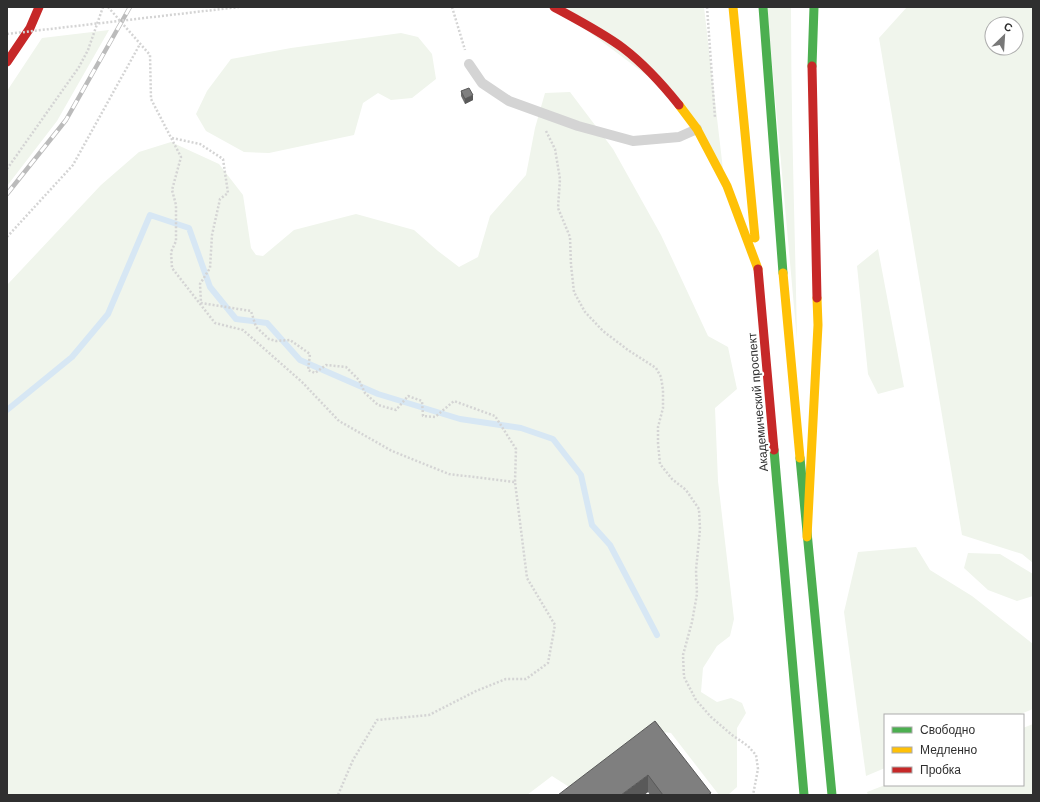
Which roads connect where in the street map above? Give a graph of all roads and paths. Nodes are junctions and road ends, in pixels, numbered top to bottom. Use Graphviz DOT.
graph roads {
  1 [pos="40,7"];
  2 [pos="103,7"];
  3 [pos="108,7"];
  4 [pos="239,7"];
  5 [pos="452,7"];
  6 [pos="554,7"];
  7 [pos="707,7"];
  8 [pos="733,7"];
  9 [pos="763,7"];
  10 [pos="814,7"];
  11 [pos="7,34"];
  12 [pos="140,44"];
  13 [pos="7,62"];
  14 [pos="469,64"];
  15 [pos="534,110"];
  16 [pos="716,122"];
  17 [pos="697,129"];
  18 [pos="172,138"];
  19 [pos="7,169"];
  20 [pos="7,237"];
  21 [pos="758,269"];
  22 [pos="200,303"];
  23 [pos="515,482"];
  24 [pos="807,537"];
  25 [pos="338,795"];
  26 [pos="753,795"];
  27 [pos="804,795"];
  28 [pos="832,795"];
  1 -- 13 [label="main road"];
  2 -- 19 [label="path"];
  3 -- 12 [label="path"];
  4 -- 11 [label="path, bridge"];
  5 -- 14 [label="path"];
  6 -- 17 [label="main road"];
  7 -- 16 [label="path"];
  8 -- 21 [label="main road, Академический проспект"];
  9 -- 24 [label="main road"];
  10 -- 24 [label="main road"];
  12 -- 18 [label="path"];
  12 -- 20 [label="path"];
  14 -- 15 [label="lane"];
  15 -- 17 [label="lane"];
  15 -- 26 [label="path"];
  17 -- 21 [label="main road"];
  18 -- 22 [label="path"];
  18 -- 22 [label="path"];
  21 -- 27 [label="main road, Академический проспект"];
  22 -- 23 [label="path"];
  22 -- 23 [label="path"];
  23 -- 25 [label="path"];
  24 -- 28 [label="main road"];
}
